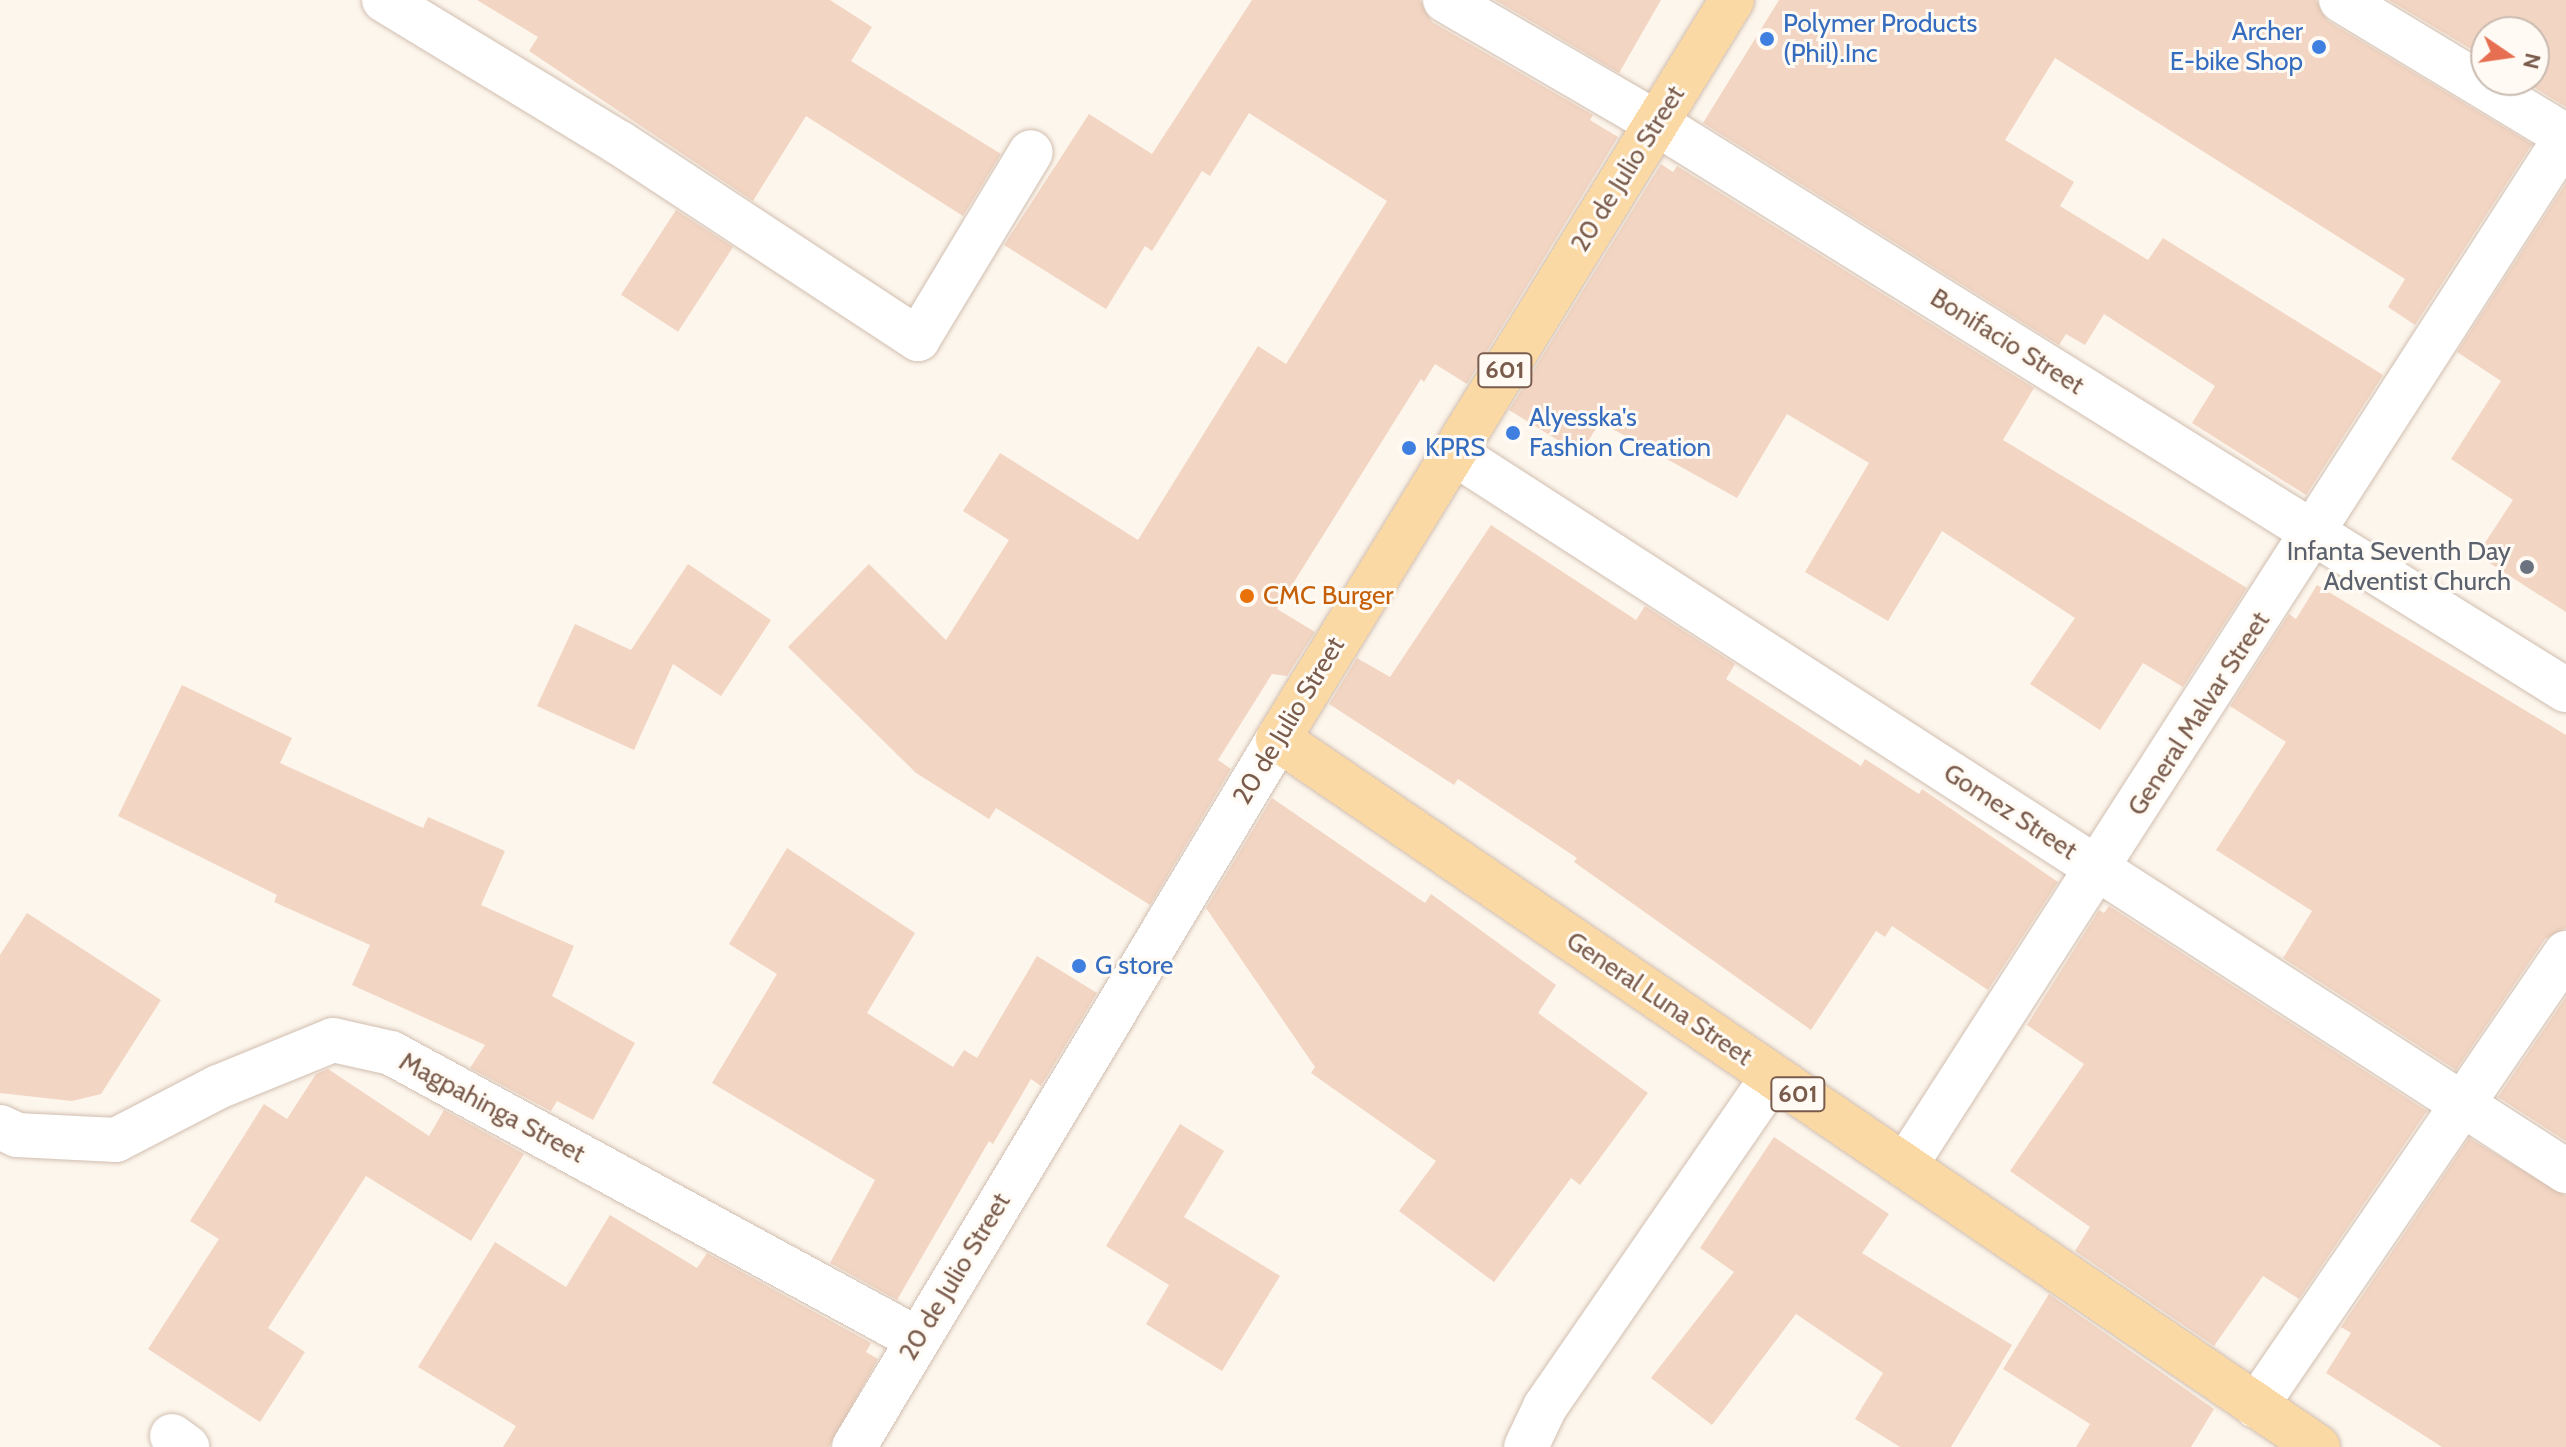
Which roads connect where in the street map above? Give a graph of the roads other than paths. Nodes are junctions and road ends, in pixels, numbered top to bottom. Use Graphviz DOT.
graph roads {
  1 [pos="384,0"];
  2 [pos="1445,0"];
  3 [pos="1732,0"];
  4 [pos="2341,0"];
  5 [pos="1656,123"];
  6 [pos="2566,137"];
  7 [pos="1031,152"];
  8 [pos="1454,453"];
  9 [pos="2314,535"];
  10 [pos="2566,690"];
  11 [pos="1278,739"];
  12 [pos="2099,869"];
  13 [pos="2566,953"];
  14 [pos="1773,1077"];
  15 [pos="2463,1104"];
  16 [pos="0,1127"];
  17 [pos="1905,1166"];
  18 [pos="2566,1171"];
  19 [pos="917,1339"];
  20 [pos="2256,1406"];
  21 [pos="854,1447"];
  22 [pos="1526,1447"];
  23 [pos="2318,1447"];
  1 -- 7 [label="street"];
  2 -- 5 [label="street, Bonifacio Street"];
  3 -- 5 [label="main road, 20 de Julio Street / 601"];
  4 -- 6 [label="street"];
  5 -- 8 [label="main road, 20 de Julio Street / 601"];
  5 -- 9 [label="street, Bonifacio Street"];
  6 -- 9 [label="street, General Malvar Street"];
  8 -- 11 [label="main road, 20 de Julio Street / 601"];
  8 -- 12 [label="street, Gomez Street"];
  9 -- 10 [label="street, Bonifacio Street"];
  9 -- 12 [label="street, General Malvar Street"];
  11 -- 14 [label="main road, General Luna Street / 601"];
  11 -- 19 [label="street, 20 de Julio Street"];
  12 -- 15 [label="street, Gomez Street"];
  12 -- 17 [label="street, General Malvar Street"];
  13 -- 15 [label="street"];
  14 -- 17 [label="main road, General Luna Street / 601"];
  14 -- 22 [label="street"];
  15 -- 18 [label="street, Gomez Street"];
  15 -- 20 [label="street"];
  16 -- 19 [label="street, Magpahinga Street"];
  17 -- 20 [label="main road, General Luna Street / 601"];
  19 -- 21 [label="street, 20 de Julio Street"];
  20 -- 23 [label="main road, General Luna Street / 601"];
}
